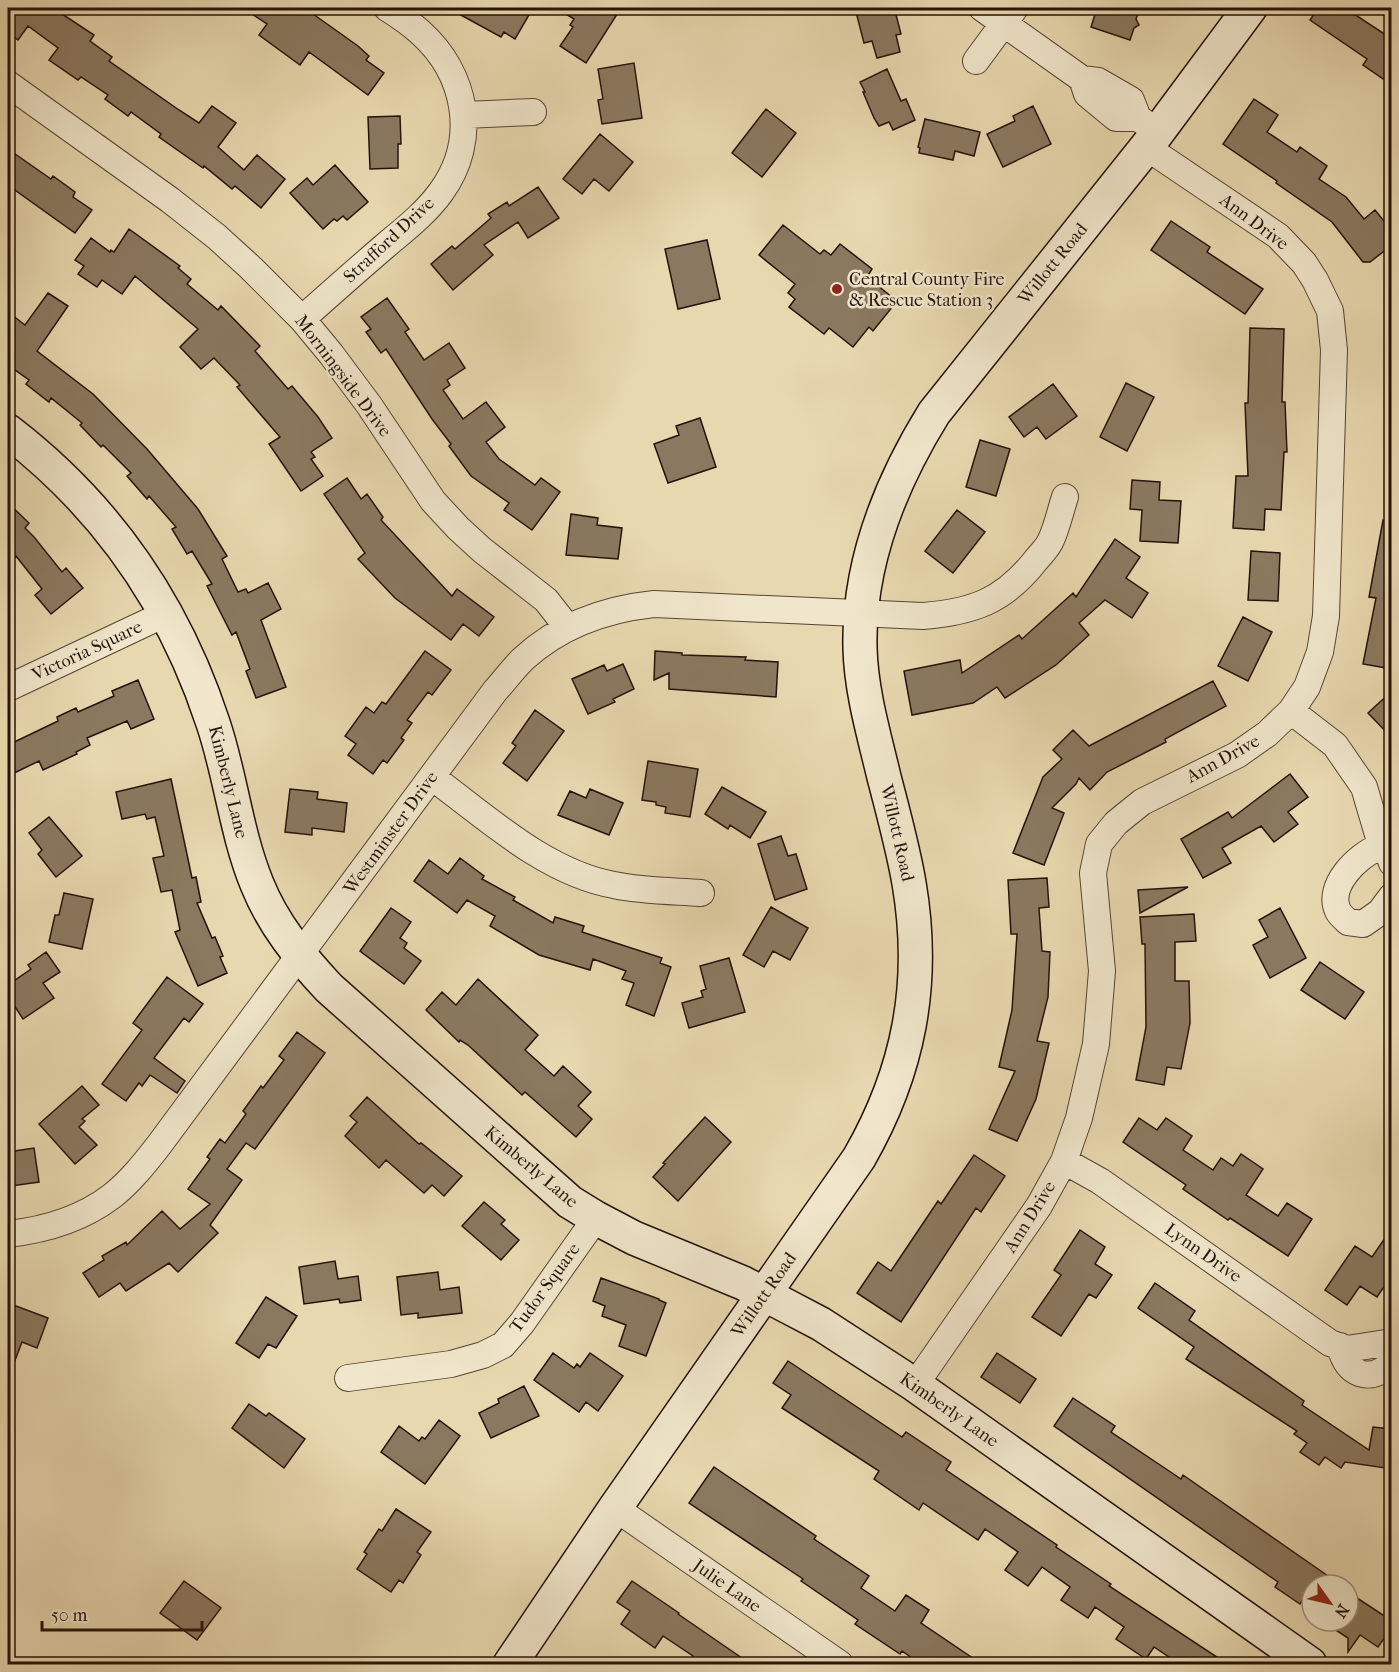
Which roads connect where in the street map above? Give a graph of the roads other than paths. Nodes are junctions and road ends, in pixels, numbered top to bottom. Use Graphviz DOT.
graph roads {
  1 [pos="387,8"];
  2 [pos="982,8"];
  3 [pos="1250,8"];
  4 [pos="1009,15"];
  5 [pos="976,61"];
  6 [pos="8,84"];
  7 [pos="533,112"];
  8 [pos="464,116"];
  9 [pos="1147,132"];
  10 [pos="302,318"];
  11 [pos="8,431"];
  12 [pos="1065,497"];
  13 [pos="861,612"];
  14 [pos="167,613"];
  15 [pos="568,628"];
  16 [pos="8,688"];
  17 [pos="1291,711"];
  18 [pos="432,777"];
  19 [pos="1387,856"];
  20 [pos="701,893"];
  21 [pos="1392,896"];
  22 [pos="300,957"];
  23 [pos="1064,1161"];
  24 [pos="596,1218"];
  25 [pos="8,1234"];
  26 [pos="764,1294"];
  27 [pos="1392,1342"];
  28 [pos="1340,1346"];
  29 [pos="1392,1363"];
  30 [pos="348,1378"];
  31 [pos="915,1384"];
  32 [pos="615,1508"];
  33 [pos="510,1665"];
  34 [pos="840,1665"];
  35 [pos="1310,1665"];
  1 -- 8 [label="street, Strafford Drive"];
  2 -- 4 [label="street"];
  3 -- 9 [label="main road, Willott Road"];
  4 -- 5 [label="street"];
  4 -- 9 [label="street"];
  6 -- 10 [label="street, Morningside Drive"];
  7 -- 8 [label="street"];
  8 -- 10 [label="street, Strafford Drive"];
  9 -- 13 [label="main road, Willott Road"];
  9 -- 17 [label="street, Ann Drive"];
  10 -- 15 [label="street, Morningside Drive"];
  11 -- 14 [label="main road, Kimberly Lane"];
  12 -- 13 [label="street, Westminster Drive"];
  13 -- 15 [label="street, Westminster Drive"];
  13 -- 26 [label="main road, Willott Road"];
  14 -- 16 [label="street, Victoria Square"];
  14 -- 22 [label="main road, Kimberly Lane"];
  15 -- 18 [label="street, Westminster Drive"];
  17 -- 19 [label="street"];
  17 -- 23 [label="street, Ann Drive"];
  18 -- 20 [label="street"];
  18 -- 22 [label="street, Westminster Drive"];
  19 -- 21 [label="street"];
  22 -- 24 [label="main road, Kimberly Lane"];
  22 -- 25 [label="street, Westminster Drive"];
  23 -- 28 [label="street, Lynn Drive"];
  23 -- 31 [label="street, Ann Drive"];
  24 -- 26 [label="main road, Kimberly Lane"];
  24 -- 30 [label="street, Tudor Square"];
  26 -- 31 [label="main road, Kimberly Lane"];
  26 -- 32 [label="main road, Willott Road"];
  27 -- 28 [label="street, Lynn Drive"];
  28 -- 29 [label="street"];
  31 -- 35 [label="main road, Kimberly Lane"];
  32 -- 33 [label="main road, Willott Road"];
  32 -- 34 [label="street, Julie Lane"];
}
